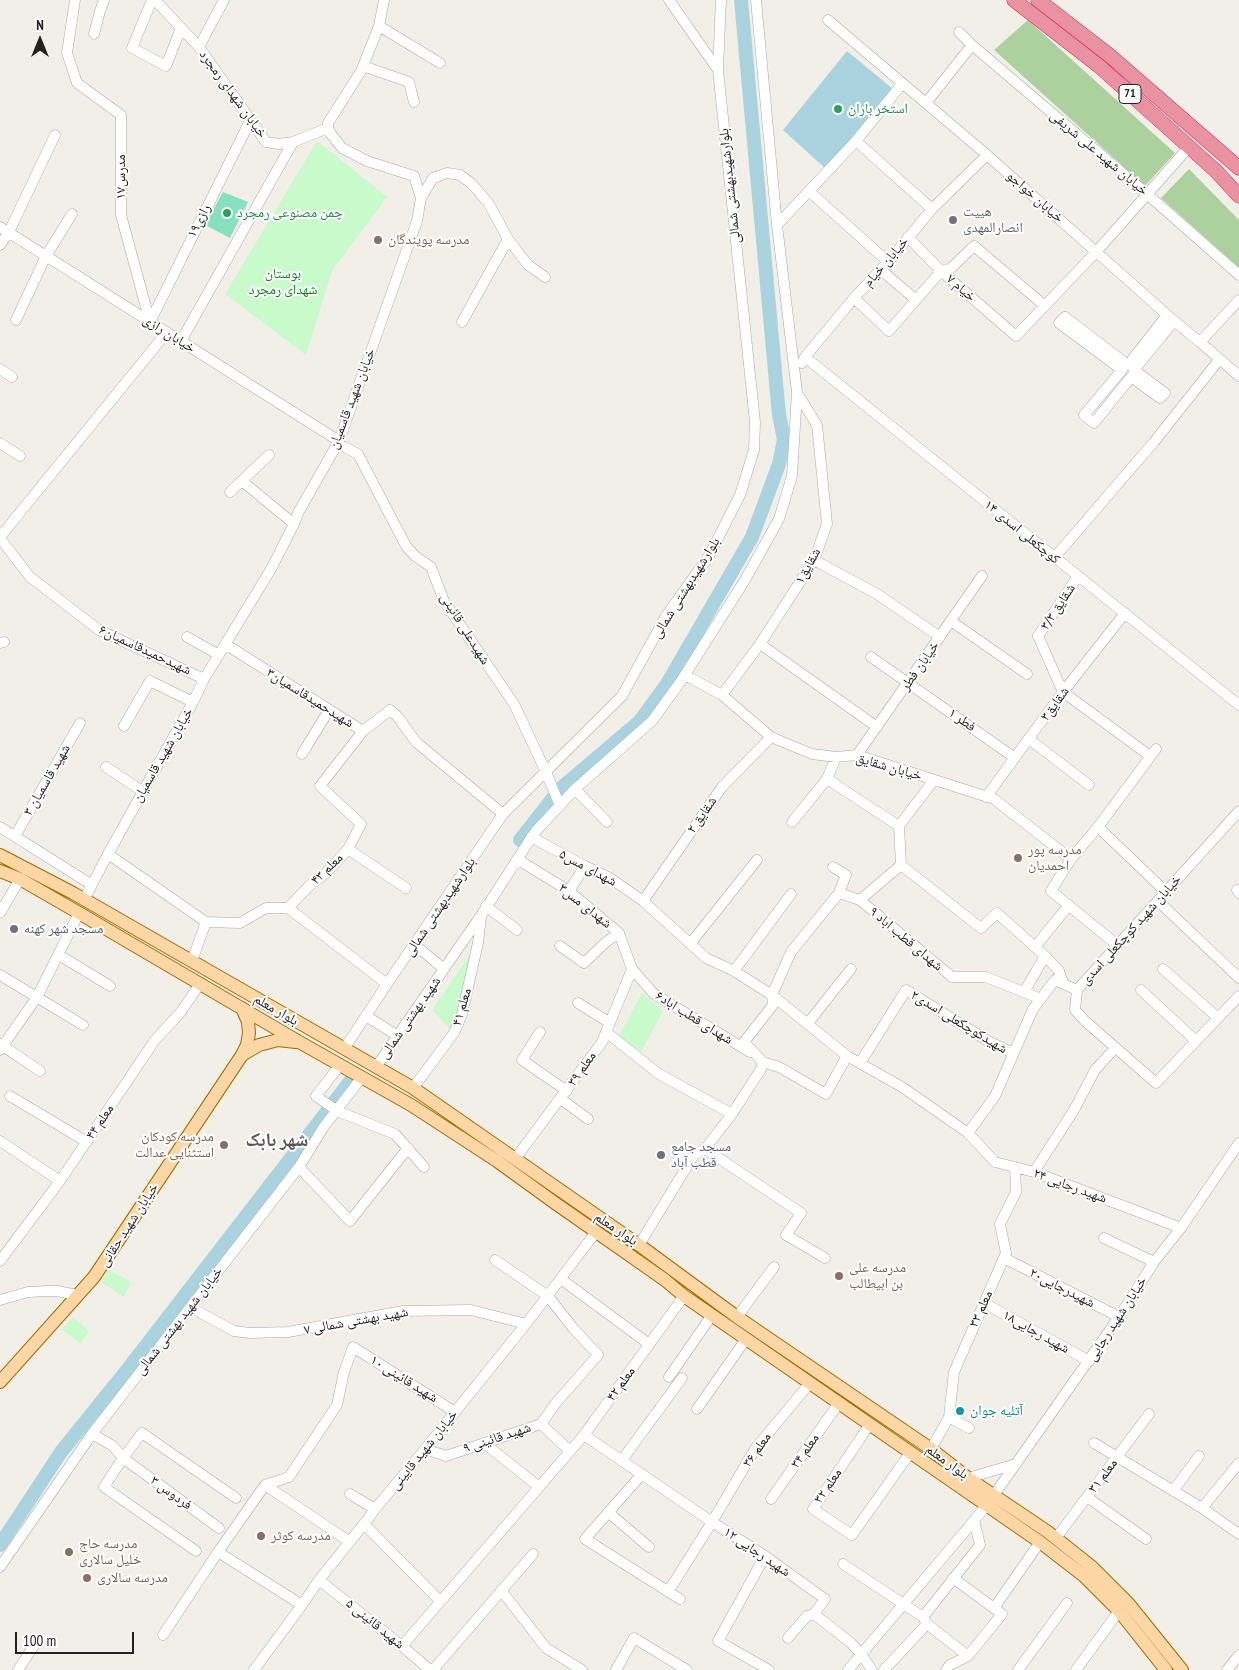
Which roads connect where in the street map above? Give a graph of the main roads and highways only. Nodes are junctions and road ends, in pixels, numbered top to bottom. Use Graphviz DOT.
graph roads {
  1 [pos="1014,0"];
  2 [pos="1038,0"];
  3 [pos="1239,168"];
  4 [pos="1239,196"];
  5 [pos="0,855"];
  6 [pos="0,871"];
  7 [pos="84,900"];
  8 [pos="79,913"];
  9 [pos="242,1008"];
  10 [pos="301,1043"];
  11 [pos="242,1055"];
  12 [pos="501,1156"];
  13 [pos="671,1268"];
  14 [pos="665,1280"];
  15 [pos="0,1382"];
  16 [pos="990,1500"];
  17 [pos="1166,1670"];
  18 [pos="1182,1670"];
  1 -- 4 [label="highway, 71"];
  2 -- 3 [label="highway, 71"];
  5 -- 7 [label="main road, بلوار معلم"];
  6 -- 8 [label="main road, بلوار معلم"];
  7 -- 8 [label="main road"];
  7 -- 12 [label="main road, بلوار معلم"];
  8 -- 9 [label="main road, بلوار معلم"];
  9 -- 10 [label="main road, بلوار معلم"];
  9 -- 11 [label="main road"];
  10 -- 11 [label="main road"];
  10 -- 12 [label="main road, بلوار معلم"];
  11 -- 15 [label="main road, خیابان شهید حقانی"];
  12 -- 13 [label="main road, بلوار معلم"];
  12 -- 14 [label="main road, بلوار معلم"];
  13 -- 14 [label="main road"];
  13 -- 16 [label="main road, بلوار معلم"];
  14 -- 16 [label="main road, بلوار معلم"];
  16 -- 17 [label="main road, بلوار معلم"];
  16 -- 18 [label="main road, بلوار معلم"];
}
